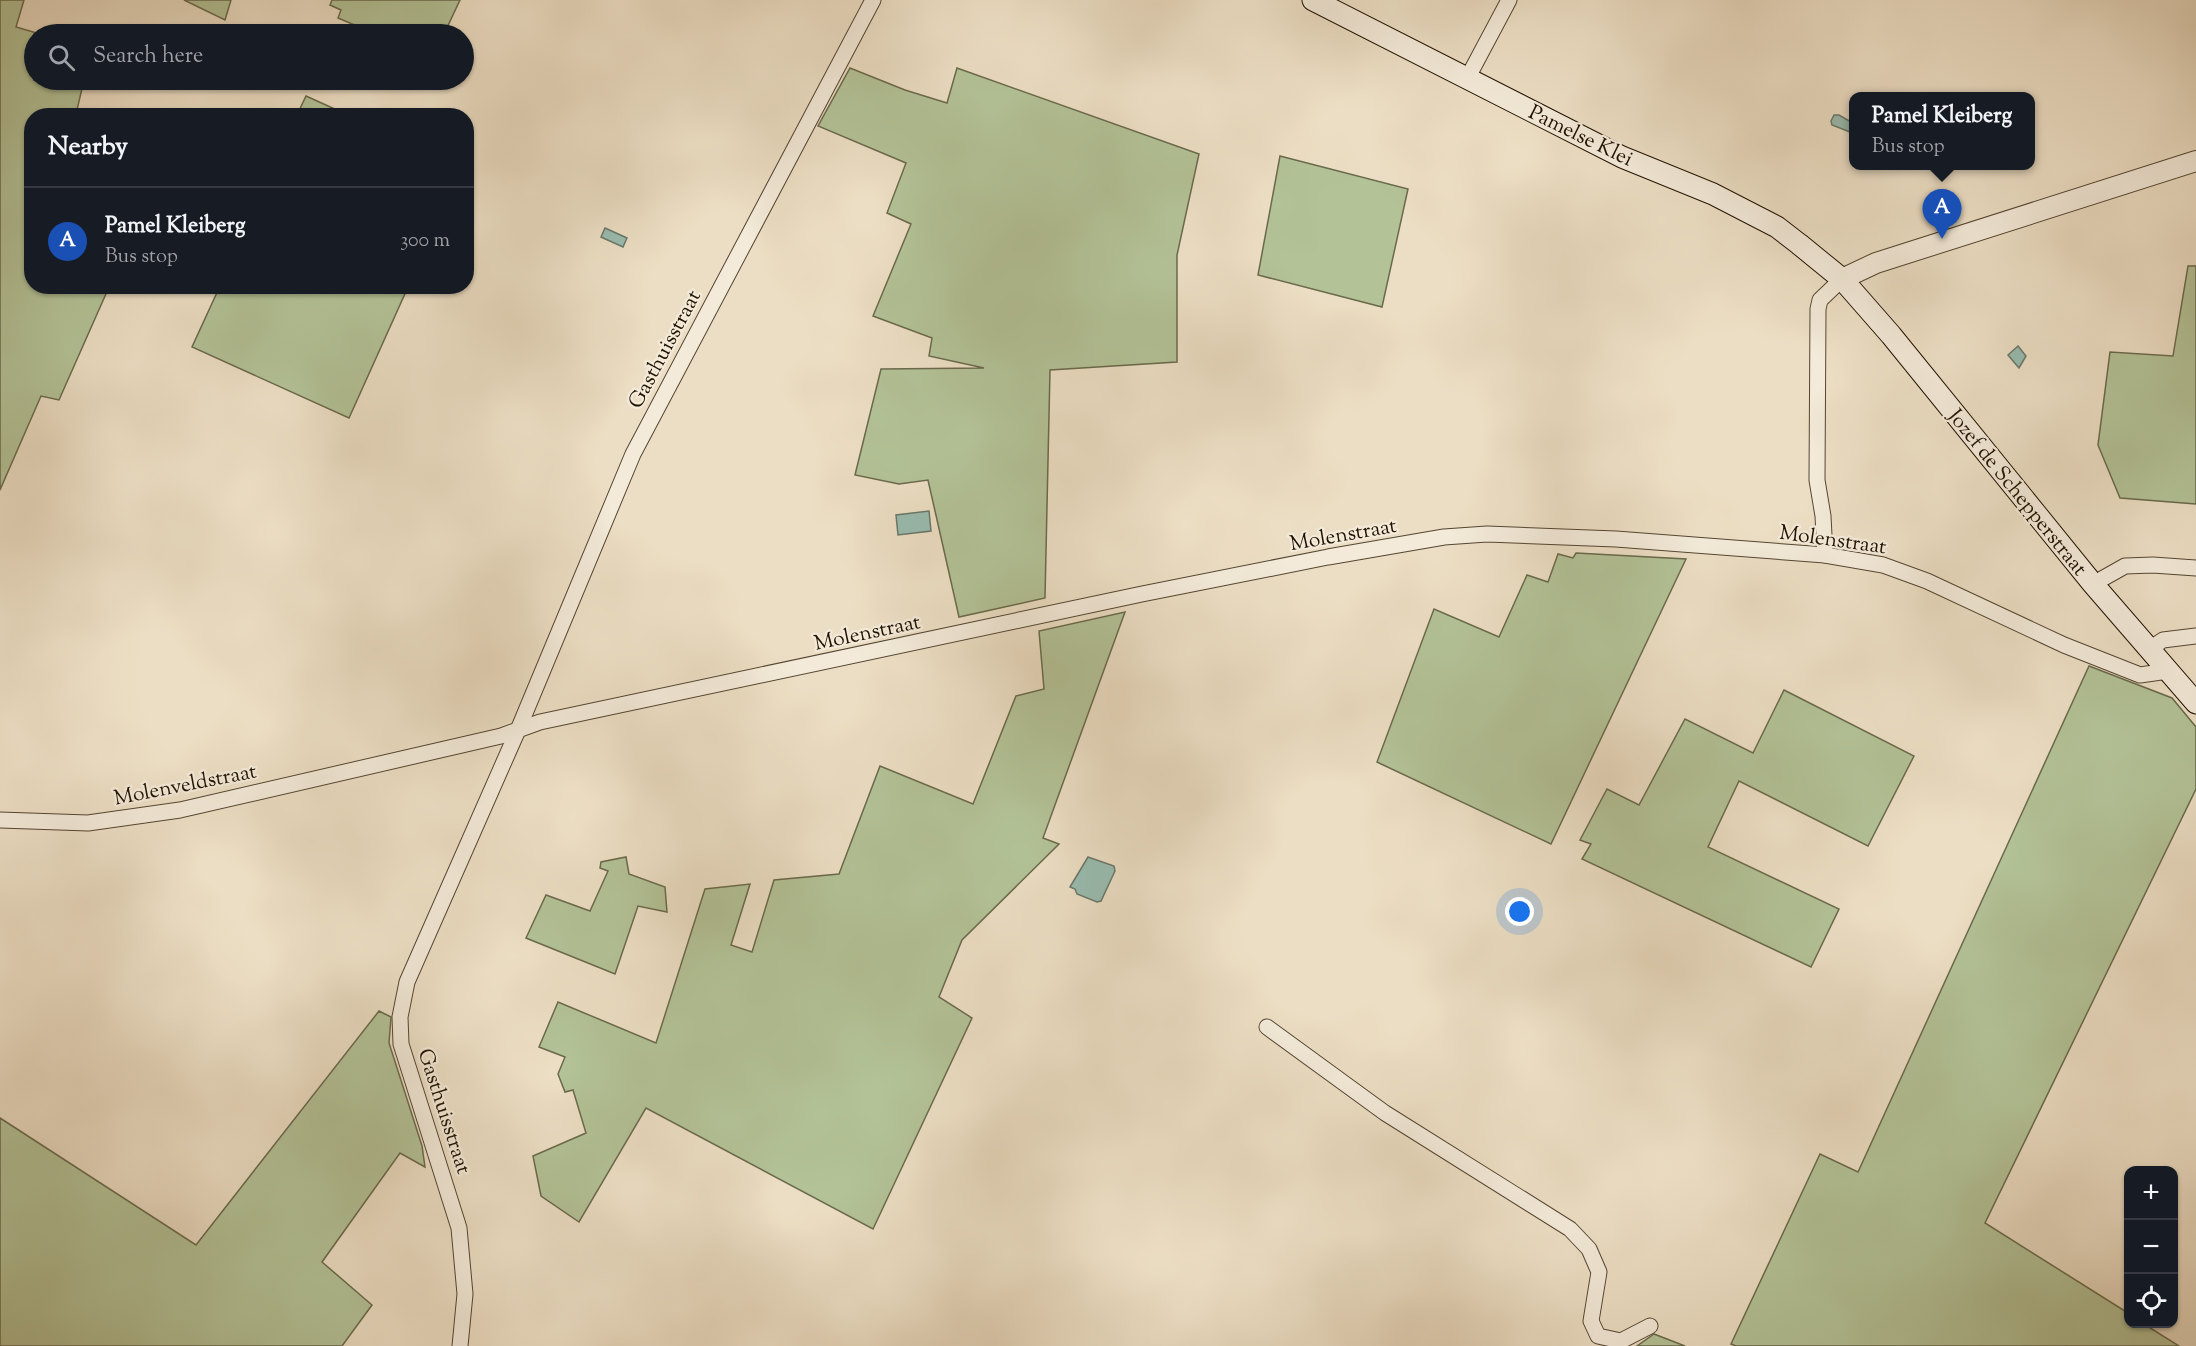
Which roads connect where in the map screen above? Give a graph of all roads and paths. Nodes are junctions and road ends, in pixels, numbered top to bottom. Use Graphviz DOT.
graph roads {
  1 [pos="873,0"];
  2 [pos="1313,0"];
  3 [pos="1509,0"];
  4 [pos="1467,79"];
  5 [pos="2196,161"];
  6 [pos="1842,279"];
  7 [pos="1825,555"];
  8 [pos="2196,568"];
  9 [pos="2093,584"];
  10 [pos="2196,636"];
  11 [pos="2151,648"];
  12 [pos="2168,671"];
  13 [pos="2196,703"];
  14 [pos="518,730"];
  15 [pos="0,820"];
  16 [pos="1268,1027"];
  17 [pos="1650,1326"];
  18 [pos="460,1346"];
  1 -- 14 [label="street, Gasthuisstraat"];
  2 -- 4 [label="main road, Pamelse Klei"];
  3 -- 4 [label="street"];
  4 -- 6 [label="main road, Pamelse Klei"];
  5 -- 6 [label="street"];
  6 -- 7 [label="street"];
  6 -- 9 [label="main road, Jozef de Schepperstraat"];
  7 -- 12 [label="street, Molenstraat"];
  7 -- 14 [label="street, Molenstraat"];
  8 -- 9 [label="street"];
  9 -- 11 [label="main road, Jozef de Schepperstraat"];
  10 -- 11 [label="street"];
  11 -- 12 [label="main road, Jozef de Schepperstraat"];
  12 -- 13 [label="main road, Jozef de Schepperstraat"];
  14 -- 15 [label="street, Molenveldstraat"];
  14 -- 18 [label="street, Gasthuisstraat"];
  16 -- 17 [label="street"];
}
